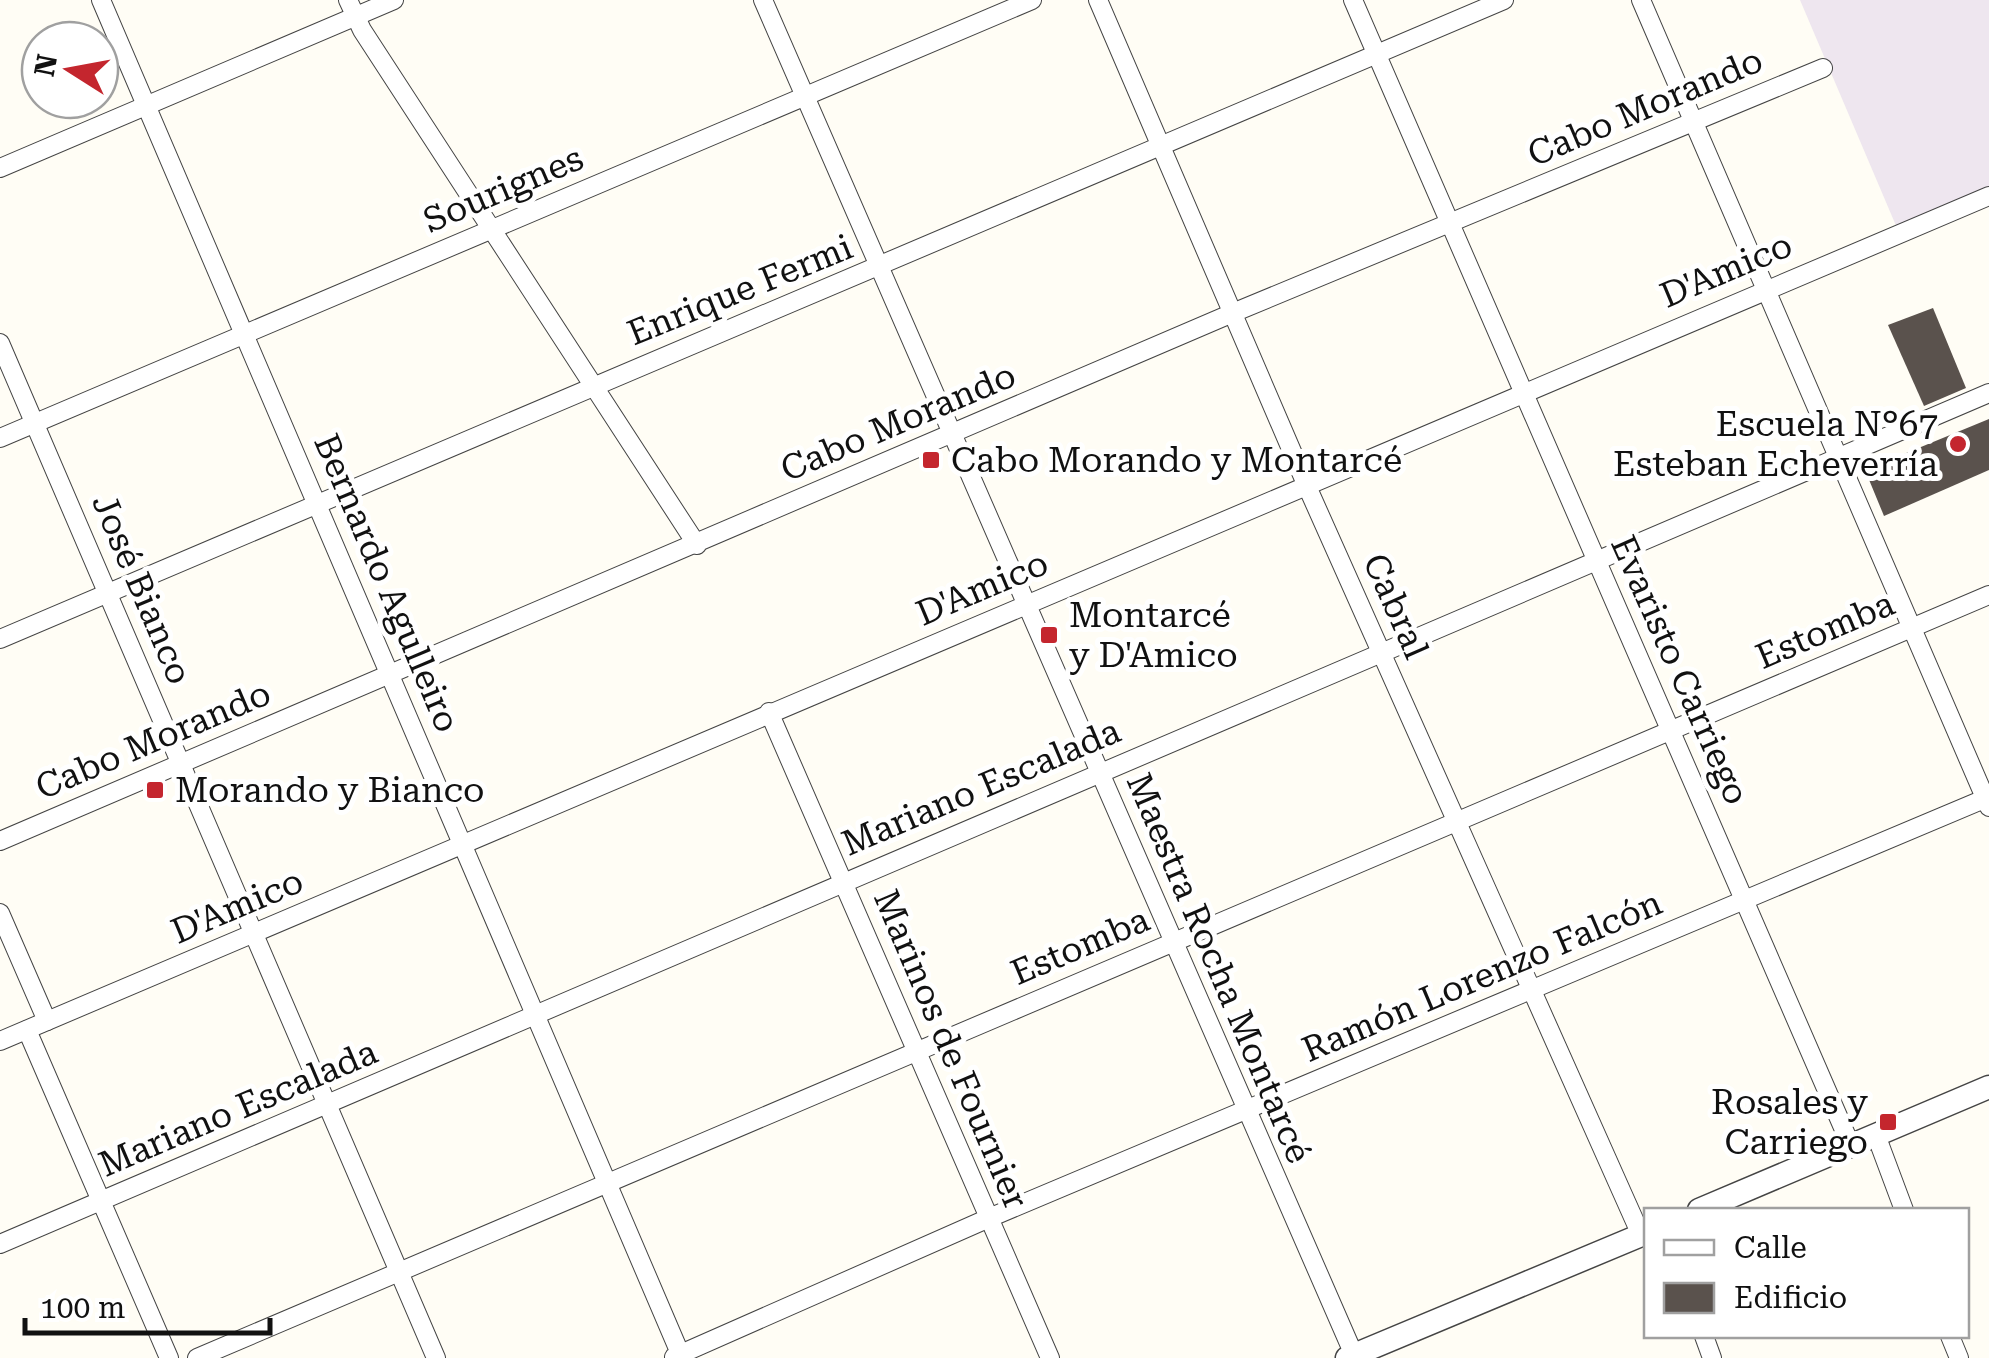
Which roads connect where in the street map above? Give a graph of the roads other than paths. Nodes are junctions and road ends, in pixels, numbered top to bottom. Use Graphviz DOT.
graph roads {
  1 [pos="101,0"];
  2 [pos="394,0"];
  3 [pos="763,0"];
  4 [pos="1032,0"];
  5 [pos="1098,0"];
  6 [pos="1353,0"];
  7 [pos="1504,0"];
  8 [pos="1640,0"];
  9 [pos="352,8"];
  10 [pos="1377,52"];
  11 [pos="1824,68"];
  12 [pos="803,96"];
  13 [pos="147,105"];
  14 [pos="1693,123"];
  15 [pos="1162,147"];
  16 [pos="0,168"];
  17 [pos="1987,203"];
  18 [pos="1448,224"];
  19 [pos="492,228"];
  20 [pos="879,268"];
  21 [pos="1765,288"];
  22 [pos="1235,312"];
  23 [pos="246,335"];
  24 [pos="0,342"];
  25 [pos="595,385"];
  26 [pos="1989,392"];
  27 [pos="1522,393"];
  28 [pos="34,423"];
  29 [pos="950,437"];
  30 [pos="0,438"];
  31 [pos="1837,459"];
  32 [pos="1306,484"];
  33 [pos="317,505"];
  34 [pos="696,545"];
  35 [pos="1597,562"];
  36 [pos="110,591"];
  37 [pos="1989,595"];
  38 [pos="1025,606"];
  39 [pos="1912,627"];
  40 [pos="0,639"];
  41 [pos="1380,651"];
  42 [pos="392,674"];
  43 [pos="769,712"];
  44 [pos="1672,732"];
  45 [pos="181,764"];
  46 [pos="1099,773"];
  47 [pos="1988,801"];
  48 [pos="1456,821"];
  49 [pos="0,841"];
  50 [pos="462,848"];
  51 [pos="842,880"];
  52 [pos="1746,898"];
  53 [pos="0,912"];
  54 [pos="255,933"];
  55 [pos="1172,942"];
  56 [pos="1530,990"];
  57 [pos="536,1017"];
  58 [pos="47,1021"];
  59 [pos="27,1030"];
  60 [pos="0,1042"];
  61 [pos="918,1050"];
  62 [pos="1989,1087"];
  63 [pos="326,1105"];
  64 [pos="1245,1112"];
  65 [pos="1876,1136"];
  66 [pos="1850,1146"];
  67 [pos="607,1182"];
  68 [pos="102,1202"];
  69 [pos="1704,1208"];
  70 [pos="1903,1208"];
  71 [pos="989,1218"];
  72 [pos="1644,1234"];
  73 [pos="0,1244"];
  74 [pos="400,1272"];
  75 [pos="1381,1352"];
  76 [pos="1350,1356"];
  77 [pos="678,1357"];
  78 [pos="168,1358"];
  79 [pos="197,1358"];
  80 [pos="436,1358"];
  81 [pos="1050,1358"];
  1 -- 13 [label="street, Bernardo Agulleiro"];
  2 -- 9 [label="street"];
  3 -- 12 [label="street, Maestra Rocha Montarcé"];
  4 -- 12 [label="street, Sourignes"];
  5 -- 15 [label="street, Cabral"];
  6 -- 10 [label="street, Evaristo Carriego"];
  7 -- 10 [label="street, Enrique Fermi"];
  8 -- 14 [label="street"];
  9 -- 13 [label="street"];
  9 -- 19 [label="street"];
  10 -- 15 [label="street, Enrique Fermi"];
  10 -- 18 [label="street, Evaristo Carriego"];
  11 -- 14 [label="street, Cabo Morando"];
  12 -- 19 [label="street, Sourignes"];
  12 -- 20 [label="street, Maestra Rocha Montarcé"];
  13 -- 16 [label="street"];
  13 -- 23 [label="street, Bernardo Agulleiro"];
  14 -- 18 [label="street, Cabo Morando"];
  14 -- 21 [label="street"];
  15 -- 20 [label="street, Enrique Fermi"];
  15 -- 22 [label="street, Cabral"];
  17 -- 21 [label="street, D'Amico"];
  18 -- 22 [label="street, Cabo Morando"];
  18 -- 27 [label="street, Evaristo Carriego"];
  19 -- 23 [label="street, Sourignes"];
  19 -- 25 [label="street"];
  20 -- 25 [label="street, Enrique Fermi"];
  20 -- 29 [label="street, Maestra Rocha Montarcé"];
  21 -- 27 [label="street, D'Amico"];
  21 -- 31 [label="street"];
  22 -- 29 [label="street, Cabo Morando"];
  22 -- 32 [label="street, Cabral"];
  23 -- 28 [label="street, Sourignes"];
  23 -- 33 [label="street, Bernardo Agulleiro"];
  24 -- 28 [label="street, José Bianco"];
  25 -- 33 [label="street, Enrique Fermi"];
  25 -- 34 [label="street"];
  26 -- 31 [label="street, Mariano Escalada"];
  27 -- 32 [label="street, D'Amico"];
  27 -- 35 [label="street, Evaristo Carriego"];
  28 -- 30 [label="street, Sourignes"];
  28 -- 36 [label="street, José Bianco"];
  29 -- 34 [label="street, Cabo Morando"];
  29 -- 38 [label="street, Maestra Rocha Montarcé"];
  31 -- 35 [label="street, Mariano Escalada"];
  31 -- 39 [label="street"];
  32 -- 38 [label="street, D'Amico"];
  32 -- 41 [label="street, Cabral"];
  33 -- 36 [label="street, Enrique Fermi"];
  33 -- 42 [label="street, Bernardo Agulleiro"];
  34 -- 42 [label="street, Cabo Morando"];
  35 -- 41 [label="street, Mariano Escalada"];
  35 -- 44 [label="street, Evaristo Carriego"];
  36 -- 40 [label="street, Enrique Fermi"];
  36 -- 45 [label="street, José Bianco"];
  37 -- 39 [label="street, Estomba"];
  38 -- 43 [label="street, D'Amico"];
  38 -- 46 [label="street, Maestra Rocha Montarcé"];
  39 -- 44 [label="street, Estomba"];
  39 -- 47 [label="street"];
  41 -- 46 [label="street, Mariano Escalada"];
  41 -- 48 [label="street, Cabral"];
  42 -- 45 [label="street, Cabo Morando"];
  42 -- 50 [label="street, Bernardo Agulleiro"];
  43 -- 50 [label="street, D'Amico"];
  43 -- 51 [label="street, Marinos de Fournier"];
  44 -- 48 [label="street, Estomba"];
  44 -- 52 [label="street, Evaristo Carriego"];
  45 -- 49 [label="street, Cabo Morando"];
  45 -- 54 [label="street, José Bianco"];
  46 -- 51 [label="street, Mariano Escalada"];
  46 -- 55 [label="street, Maestra Rocha Montarcé"];
  47 -- 52 [label="street, Ramón Lorenzo Falcón"];
  48 -- 55 [label="street, Estomba"];
  48 -- 56 [label="street, Cabral"];
  50 -- 54 [label="street, D'Amico"];
  50 -- 57 [label="street, Bernardo Agulleiro"];
  51 -- 57 [label="street, Mariano Escalada"];
  51 -- 61 [label="street, Marinos de Fournier"];
  52 -- 56 [label="street, Ramón Lorenzo Falcón"];
  52 -- 66 [label="street, Evaristo Carriego"];
  53 -- 58 [label="street"];
  54 -- 58 [label="street, D'Amico"];
  54 -- 63 [label="street, José Bianco"];
  55 -- 61 [label="street, Estomba"];
  55 -- 64 [label="street, Maestra Rocha Montarcé"];
  56 -- 64 [label="street, Ramón Lorenzo Falcón"];
  56 -- 72 [label="street, Cabral"];
  57 -- 63 [label="street, Mariano Escalada"];
  57 -- 67 [label="street, Bernardo Agulleiro"];
  58 -- 59 [label="street, D'Amico"];
  59 -- 60 [label="street, D'Amico"];
  59 -- 68 [label="street"];
  61 -- 67 [label="street, Estomba"];
  61 -- 71 [label="street, Marinos de Fournier"];
  62 -- 65 [label="street"];
  63 -- 68 [label="street, Mariano Escalada"];
  63 -- 74 [label="street, José Bianco"];
  64 -- 71 [label="street, Ramón Lorenzo Falcón"];
  64 -- 76 [label="street, Maestra Rocha Montarcé"];
  65 -- 66 [label="street"];
  65 -- 70 [label="street"];
  66 -- 69 [label="street"];
  67 -- 74 [label="street, Estomba"];
  67 -- 77 [label="street, Bernardo Agulleiro"];
  68 -- 73 [label="street, Mariano Escalada"];
  68 -- 78 [label="street"];
  71 -- 77 [label="street, Ramón Lorenzo Falcón"];
  71 -- 81 [label="street, Marinos de Fournier"];
  72 -- 75 [label="street"];
  74 -- 79 [label="street, Estomba"];
  74 -- 80 [label="street, José Bianco"];
  75 -- 76 [label="street"];
}
